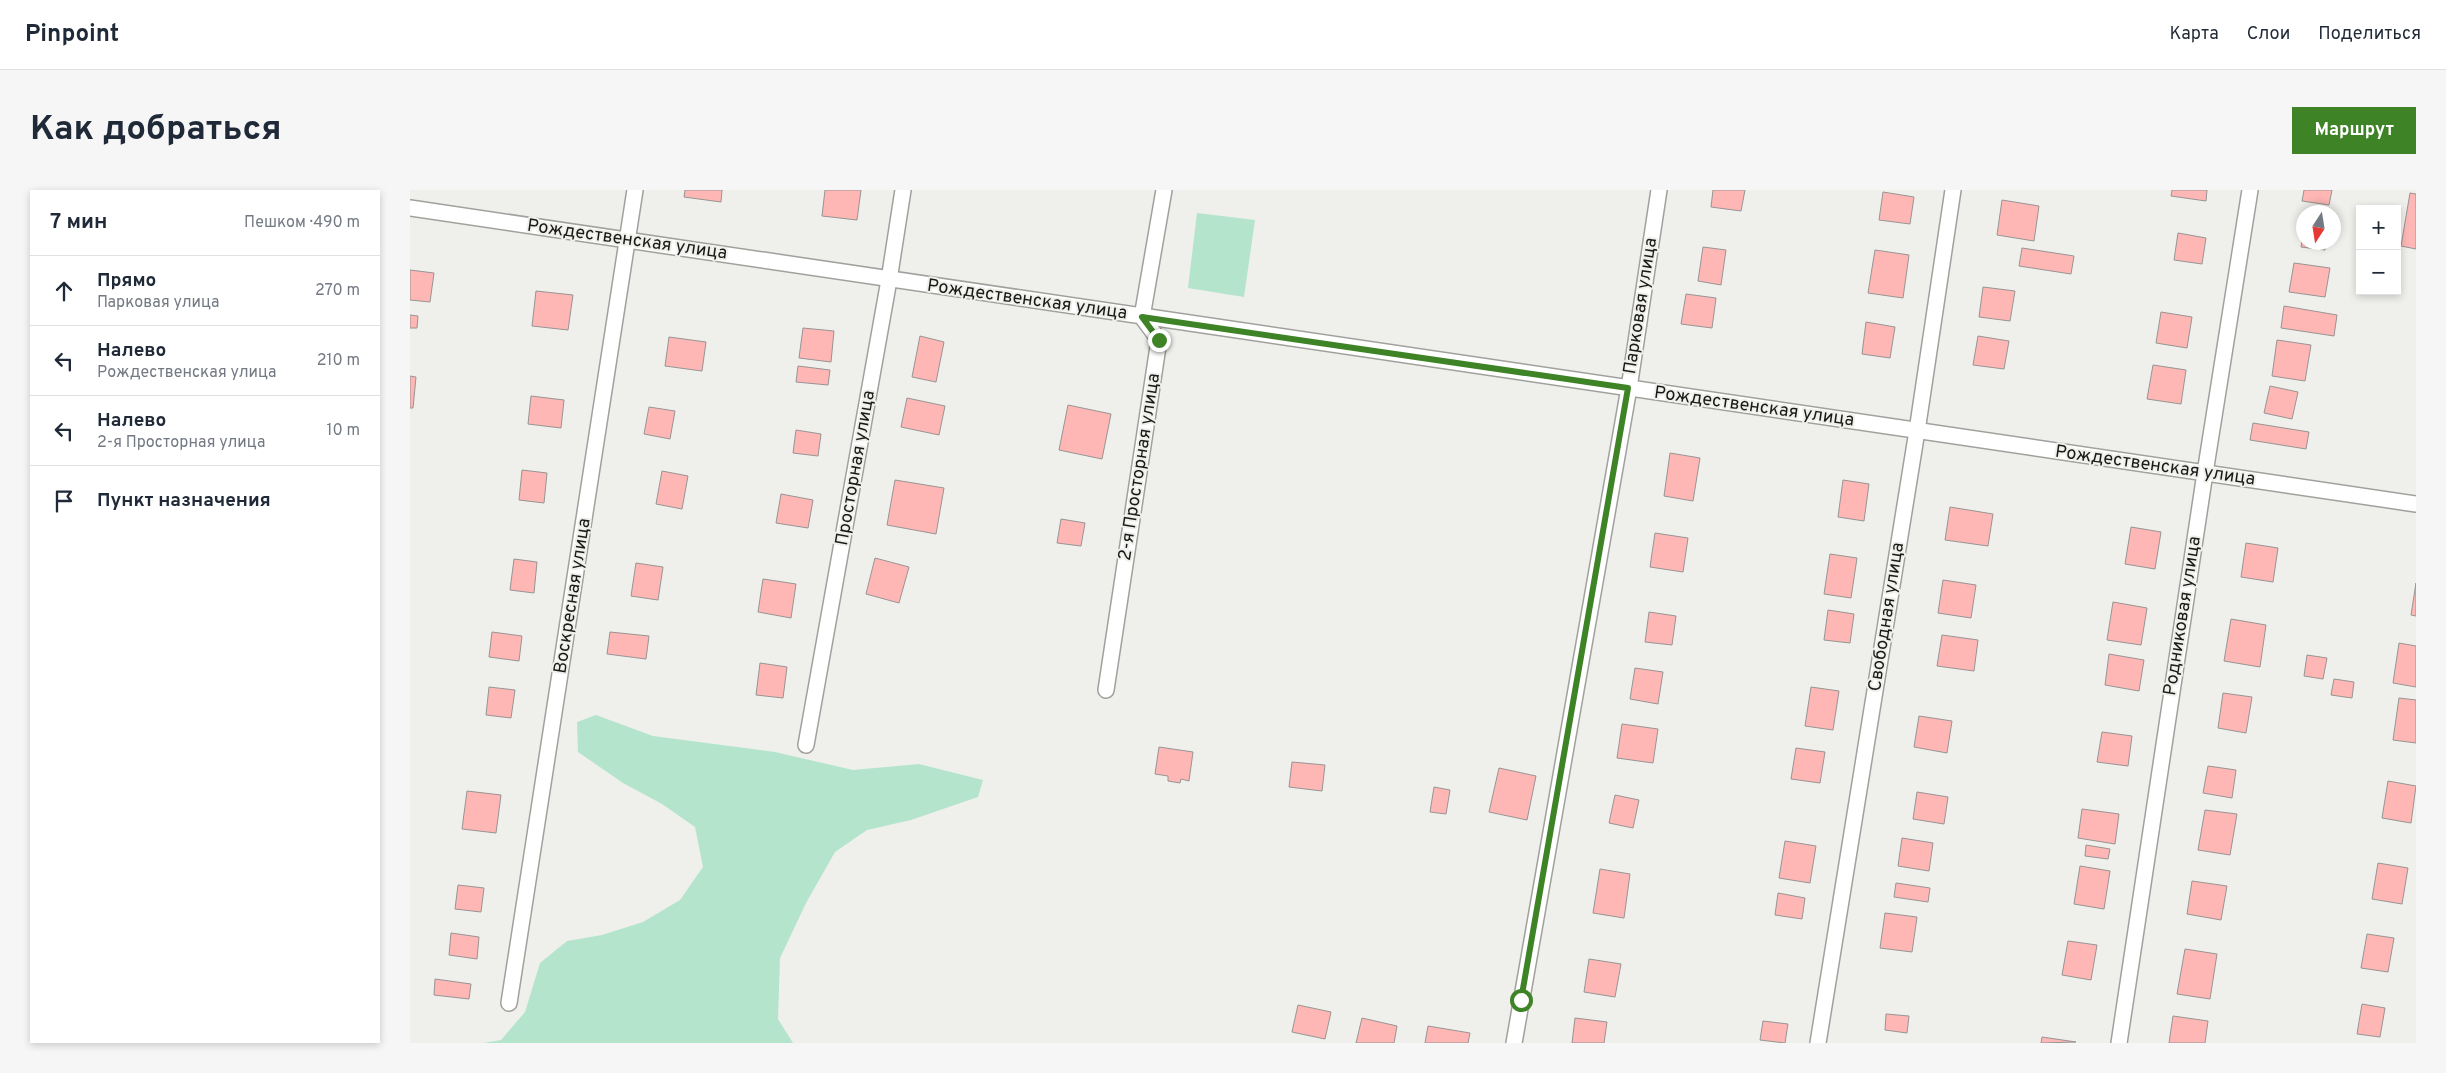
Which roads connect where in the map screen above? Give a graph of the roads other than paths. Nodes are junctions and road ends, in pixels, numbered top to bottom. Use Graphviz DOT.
graph roads {
  1 [pos="636,190"];
  2 [pos="903,190"];
  3 [pos="1164,190"];
  4 [pos="1659,190"];
  5 [pos="1953,190"];
  6 [pos="2250,190"];
  7 [pos="410,208"];
  8 [pos="628,239"];
  9 [pos="889,280"];
  10 [pos="1142,317"];
  11 [pos="1628,388"];
  12 [pos="1917,431"];
  13 [pos="2205,473"];
  14 [pos="2416,504"];
  15 [pos="1106,690"];
  16 [pos="806,745"];
  17 [pos="509,1003"];
  18 [pos="1514,1043"];
  19 [pos="1818,1043"];
  20 [pos="2118,1043"];
  1 -- 8 [label="street, Воскресная улица"];
  2 -- 9 [label="street, Просторная улица"];
  3 -- 10 [label="street"];
  4 -- 11 [label="street, Парковая улица"];
  5 -- 12 [label="street, Свободная улица"];
  6 -- 13 [label="street, Родниковая улица"];
  7 -- 8 [label="street, Рождественская улица"];
  8 -- 9 [label="street, Рождественская улица"];
  8 -- 17 [label="street, Воскресная улица"];
  9 -- 10 [label="street, Рождественская улица"];
  9 -- 16 [label="street, Просторная улица"];
  10 -- 11 [label="street, Рождественская улица"];
  10 -- 15 [label="street, 2-я Просторная улица"];
  11 -- 12 [label="street, Рождественская улица"];
  11 -- 18 [label="street, Парковая улица"];
  12 -- 13 [label="street, Рождественская улица"];
  12 -- 19 [label="street, Свободная улица"];
  13 -- 14 [label="street, Рождественская улица"];
  13 -- 20 [label="street, Родниковая улица"];
}
